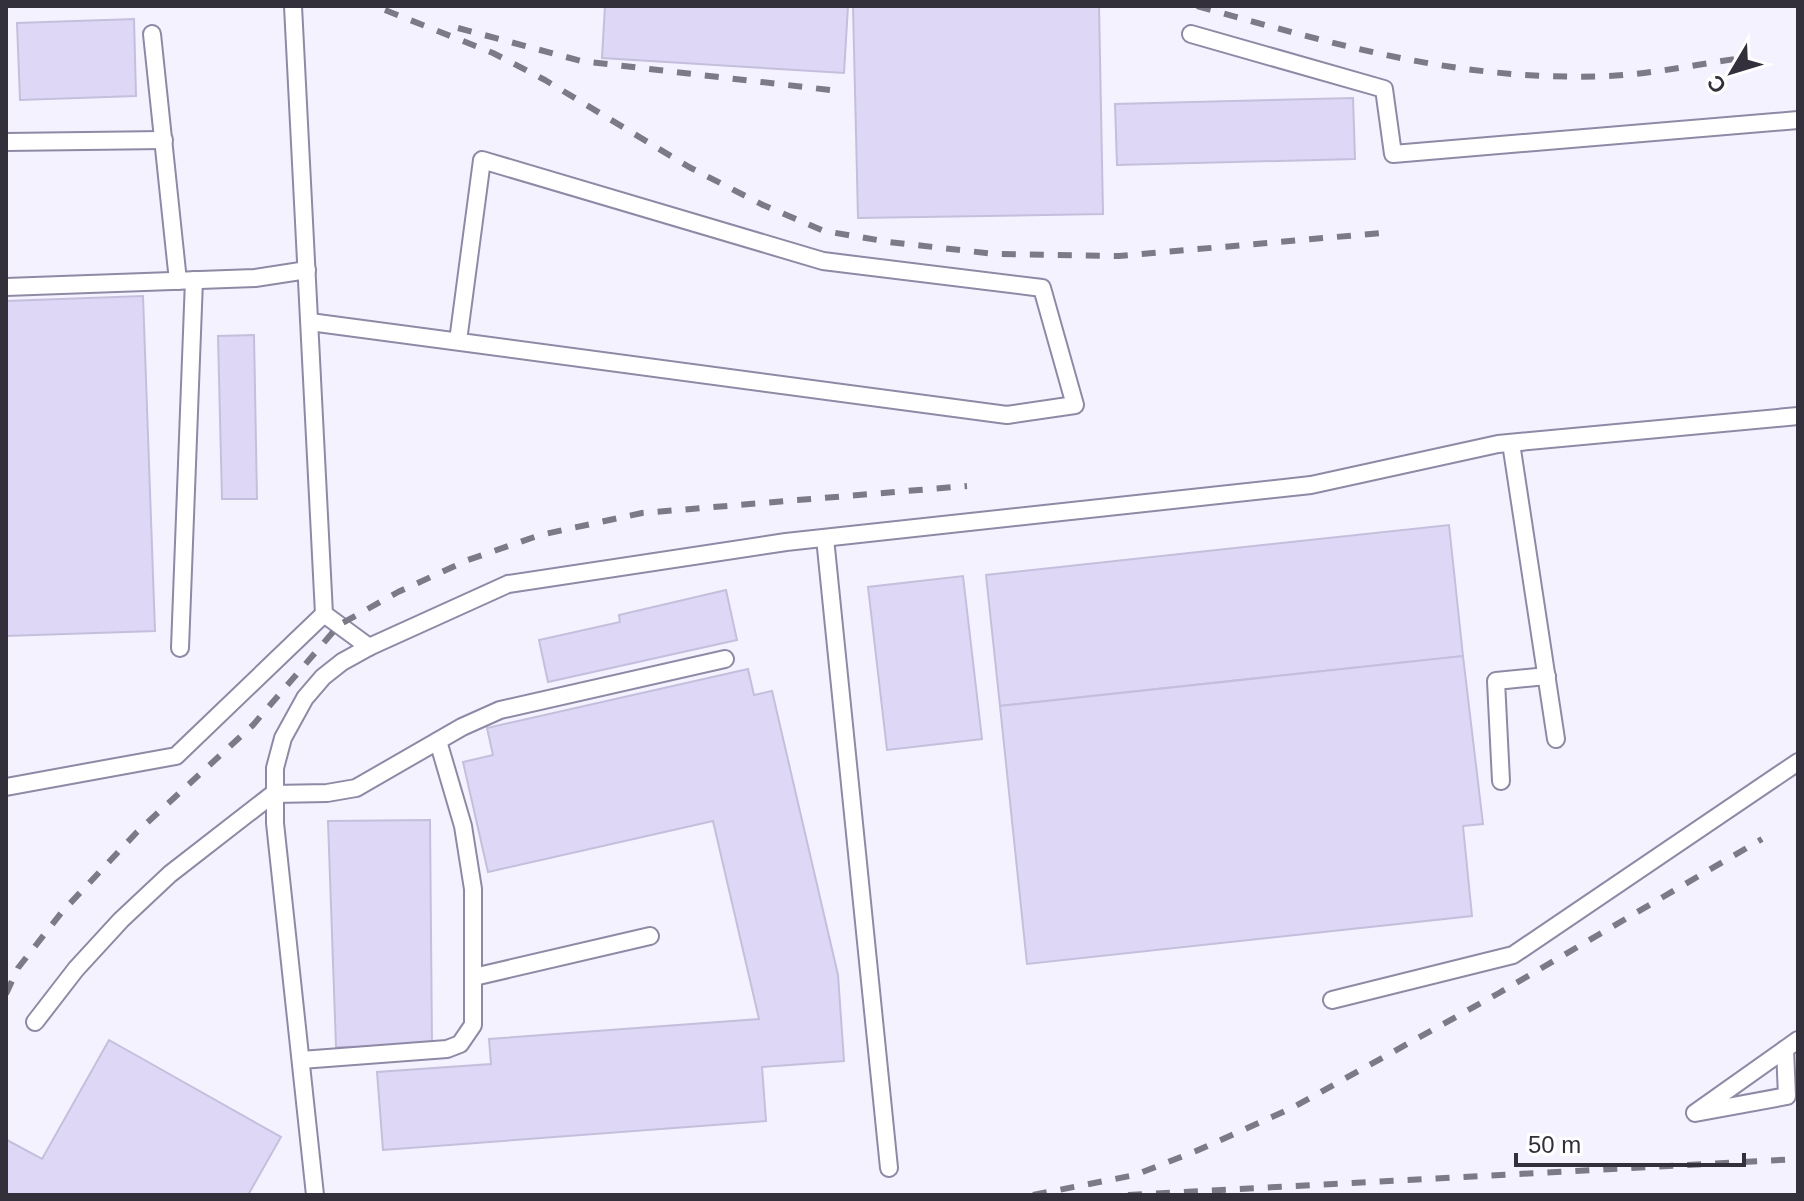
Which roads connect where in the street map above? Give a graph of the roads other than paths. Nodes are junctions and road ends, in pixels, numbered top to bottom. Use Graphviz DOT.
graph roads {
  1 [pos="293,6"];
  2 [pos="152,34"];
  3 [pos="1191,34"];
  4 [pos="1798,120"];
  5 [pos="164,140"];
  6 [pos="6,142"];
  7 [pos="307,270"];
  8 [pos="186,280"];
  9 [pos="6,287"];
  10 [pos="310,322"];
  11 [pos="458,341"];
  12 [pos="1798,416"];
  13 [pos="1511,443"];
  14 [pos="825,538"];
  15 [pos="324,614"];
  16 [pos="369,647"];
  17 [pos="180,648"];
  18 [pos="725,659"];
  19 [pos="1547,676"];
  20 [pos="1556,739"];
  21 [pos="438,741"];
  22 [pos="1798,762"];
  23 [pos="1501,781"];
  24 [pos="6,787"];
  25 [pos="273,794"];
  26 [pos="650,936"];
  27 [pos="474,977"];
  28 [pos="1332,1000"];
  29 [pos="35,1022"];
  30 [pos="1792,1045"];
  31 [pos="301,1060"];
  32 [pos="889,1168"];
  33 [pos="315,1195"];
  1 -- 7 [label="lane"];
  2 -- 5 [label="lane"];
  3 -- 4 [label="lane"];
  5 -- 6 [label="lane"];
  5 -- 8 [label="lane"];
  7 -- 8 [label="lane"];
  7 -- 10 [label="lane"];
  8 -- 9 [label="lane"];
  8 -- 17 [label="lane"];
  10 -- 11 [label="lane"];
  10 -- 15 [label="lane"];
  11 -- 11 [label="lane"];
  12 -- 13 [label="lane"];
  13 -- 14 [label="lane"];
  13 -- 19 [label="lane"];
  14 -- 16 [label="lane"];
  14 -- 32 [label="lane"];
  15 -- 16 [label="lane"];
  15 -- 24 [label="lane"];
  16 -- 25 [label="lane"];
  18 -- 21 [label="lane"];
  19 -- 20 [label="lane"];
  19 -- 23 [label="lane"];
  21 -- 25 [label="lane"];
  21 -- 27 [label="lane"];
  22 -- 28 [label="lane"];
  25 -- 29 [label="lane"];
  25 -- 31 [label="lane"];
  26 -- 27 [label="lane"];
  27 -- 31 [label="lane"];
  30 -- 30 [label="lane"];
  31 -- 33 [label="lane"];
}
